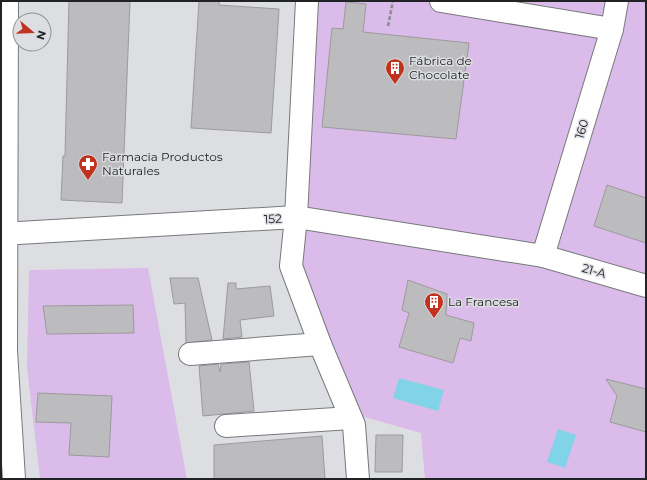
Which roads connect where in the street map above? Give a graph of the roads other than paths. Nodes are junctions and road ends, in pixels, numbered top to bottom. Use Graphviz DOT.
graph roads {
  1 [pos="7,1"];
  2 [pos="307,1"];
  3 [pos="441,1"];
  4 [pos="617,1"];
  5 [pos="612,30"];
  6 [pos="296,217"];
  7 [pos="4,234"];
  8 [pos="543,256"];
  9 [pos="646,286"];
  10 [pos="320,344"];
  11 [pos="190,354"];
  12 [pos="351,418"];
  13 [pos="226,426"];
  14 [pos="14,479"];
  15 [pos="358,479"];
  1 -- 7 [label="street"];
  2 -- 6 [label="street"];
  3 -- 5 [label="street"];
  4 -- 5 [label="street, 160"];
  5 -- 8 [label="street, 160"];
  6 -- 7 [label="street, 152"];
  6 -- 8 [label="street, 152"];
  6 -- 10 [label="street"];
  7 -- 14 [label="street"];
  8 -- 9 [label="street, 21-A"];
  10 -- 11 [label="street"];
  10 -- 12 [label="street"];
  12 -- 13 [label="street"];
  12 -- 15 [label="street"];
}
